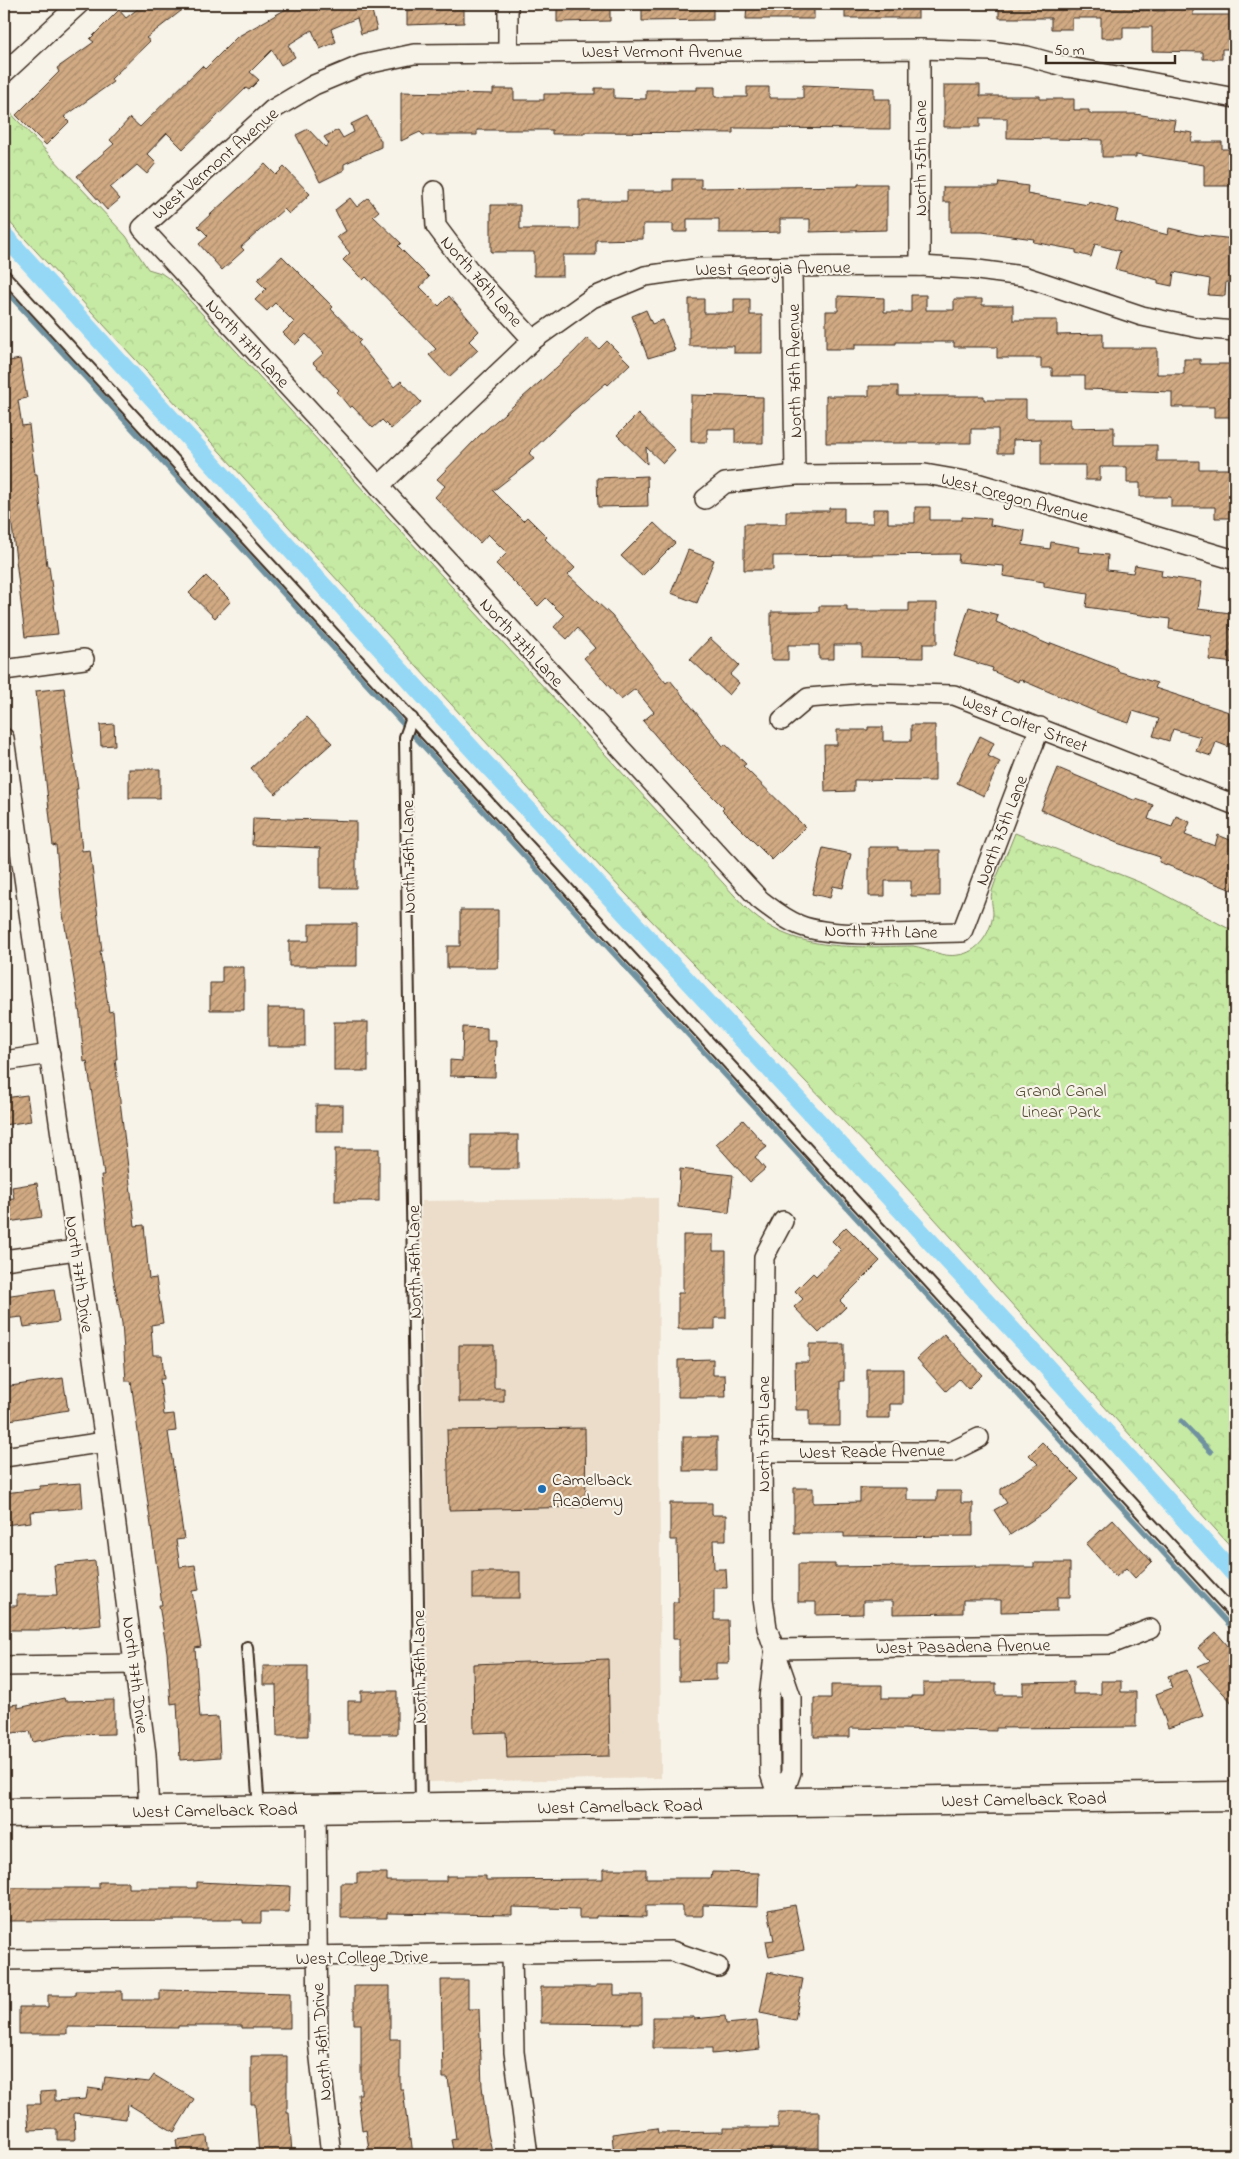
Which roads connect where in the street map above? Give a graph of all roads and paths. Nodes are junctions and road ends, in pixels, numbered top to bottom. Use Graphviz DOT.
graph roads {
  1 [pos="79,4"];
  2 [pos="508,4"];
  3 [pos="920,49"];
  4 [pos="508,52"];
  5 [pos="4,73"];
  6 [pos="1235,98"];
  7 [pos="434,191"];
  8 [pos="142,228"];
  9 [pos="920,266"];
  10 [pos="792,267"];
  11 [pos="4,275"];
  12 [pos="1235,331"];
  13 [pos="533,340"];
  14 [pos="795,476"];
  15 [pos="380,486"];
  16 [pos="705,499"];
  17 [pos="1235,560"];
  18 [pos="84,659"];
  19 [pos="4,670"];
  20 [pos="782,720"];
  21 [pos="410,721"];
  22 [pos="1040,727"];
  23 [pos="4,738"];
  24 [pos="1235,805"];
  25 [pos="12,862"];
  26 [pos="962,932"];
  27 [pos="50,1054"];
  28 [pos="4,1061"];
  29 [pos="783,1222"];
  30 [pos="76,1250"];
  31 [pos="4,1260"];
  32 [pos="979,1438"];
  33 [pos="105,1442"];
  34 [pos="762,1452"];
  35 [pos="4,1457"];
  36 [pos="1235,1615"];
  37 [pos="1150,1629"];
  38 [pos="247,1647"];
  39 [pos="775,1649"];
  40 [pos="135,1664"];
  41 [pos="4,1666"];
  42 [pos="1235,1796"];
  43 [pos="780,1803"];
  44 [pos="421,1808"];
  45 [pos="316,1809"];
  46 [pos="259,1810"];
  47 [pos="149,1811"];
  48 [pos="4,1813"];
  49 [pos="512,1954"];
  50 [pos="316,1957"];
  51 [pos="4,1960"];
  52 [pos="718,1967"];
  53 [pos="331,2155"];
  54 [pos="528,2155"];
  1 -- 5 [label="street"];
  2 -- 4 [label="street"];
  3 -- 4 [label="street, West Vermont Avenue"];
  3 -- 6 [label="street, West Vermont Avenue"];
  3 -- 9 [label="street, North 75th Lane"];
  4 -- 8 [label="street, West Vermont Avenue"];
  7 -- 13 [label="street, North 76th Lane"];
  8 -- 15 [label="street, North 77th Lane"];
  9 -- 10 [label="street, West Georgia Avenue"];
  9 -- 12 [label="street, West Georgia Avenue"];
  10 -- 13 [label="street, West Georgia Avenue"];
  10 -- 14 [label="street, North 76th Avenue"];
  11 -- 21 [label="lane"];
  13 -- 15 [label="street, West Georgia Avenue"];
  14 -- 16 [label="street, West Oregon Avenue"];
  14 -- 17 [label="street, West Oregon Avenue"];
  15 -- 26 [label="street, North 77th Lane"];
  18 -- 19 [label="street"];
  20 -- 22 [label="street, West Colter Street"];
  21 -- 36 [label="lane"];
  21 -- 44 [label="lane, North 76th Lane"];
  22 -- 24 [label="street, West Colter Street"];
  22 -- 26 [label="street, North 75th Lane"];
  23 -- 25 [label="street, North 77th Drive"];
  25 -- 27 [label="street, North 77th Drive"];
  27 -- 28 [label="street"];
  27 -- 30 [label="street, North 77th Drive"];
  29 -- 34 [label="street, North 75th Lane"];
  30 -- 31 [label="street"];
  30 -- 33 [label="street, North 77th Drive"];
  32 -- 34 [label="street, West Reade Avenue"];
  33 -- 35 [label="street"];
  33 -- 40 [label="street, North 77th Drive"];
  34 -- 39 [label="street, North 75th Lane"];
  37 -- 39 [label="street, West Pasadena Avenue"];
  38 -- 46 [label="lane"];
  39 -- 43 [label="street, North 75th Lane"];
  40 -- 41 [label="street"];
  40 -- 47 [label="street, North 77th Drive"];
  42 -- 43 [label="main road, West Camelback Road"];
  43 -- 44 [label="main road, West Camelback Road"];
  44 -- 45 [label="main road, West Camelback Road"];
  45 -- 46 [label="main road, West Camelback Road"];
  45 -- 50 [label="street, North 76th Drive"];
  46 -- 47 [label="main road, West Camelback Road"];
  47 -- 48 [label="main road, West Camelback Road"];
  49 -- 50 [label="street, West College Drive"];
  49 -- 52 [label="street, West College Drive"];
  49 -- 54 [label="street"];
  50 -- 51 [label="street, West College Drive"];
  50 -- 53 [label="street, North 76th Drive"];
}
